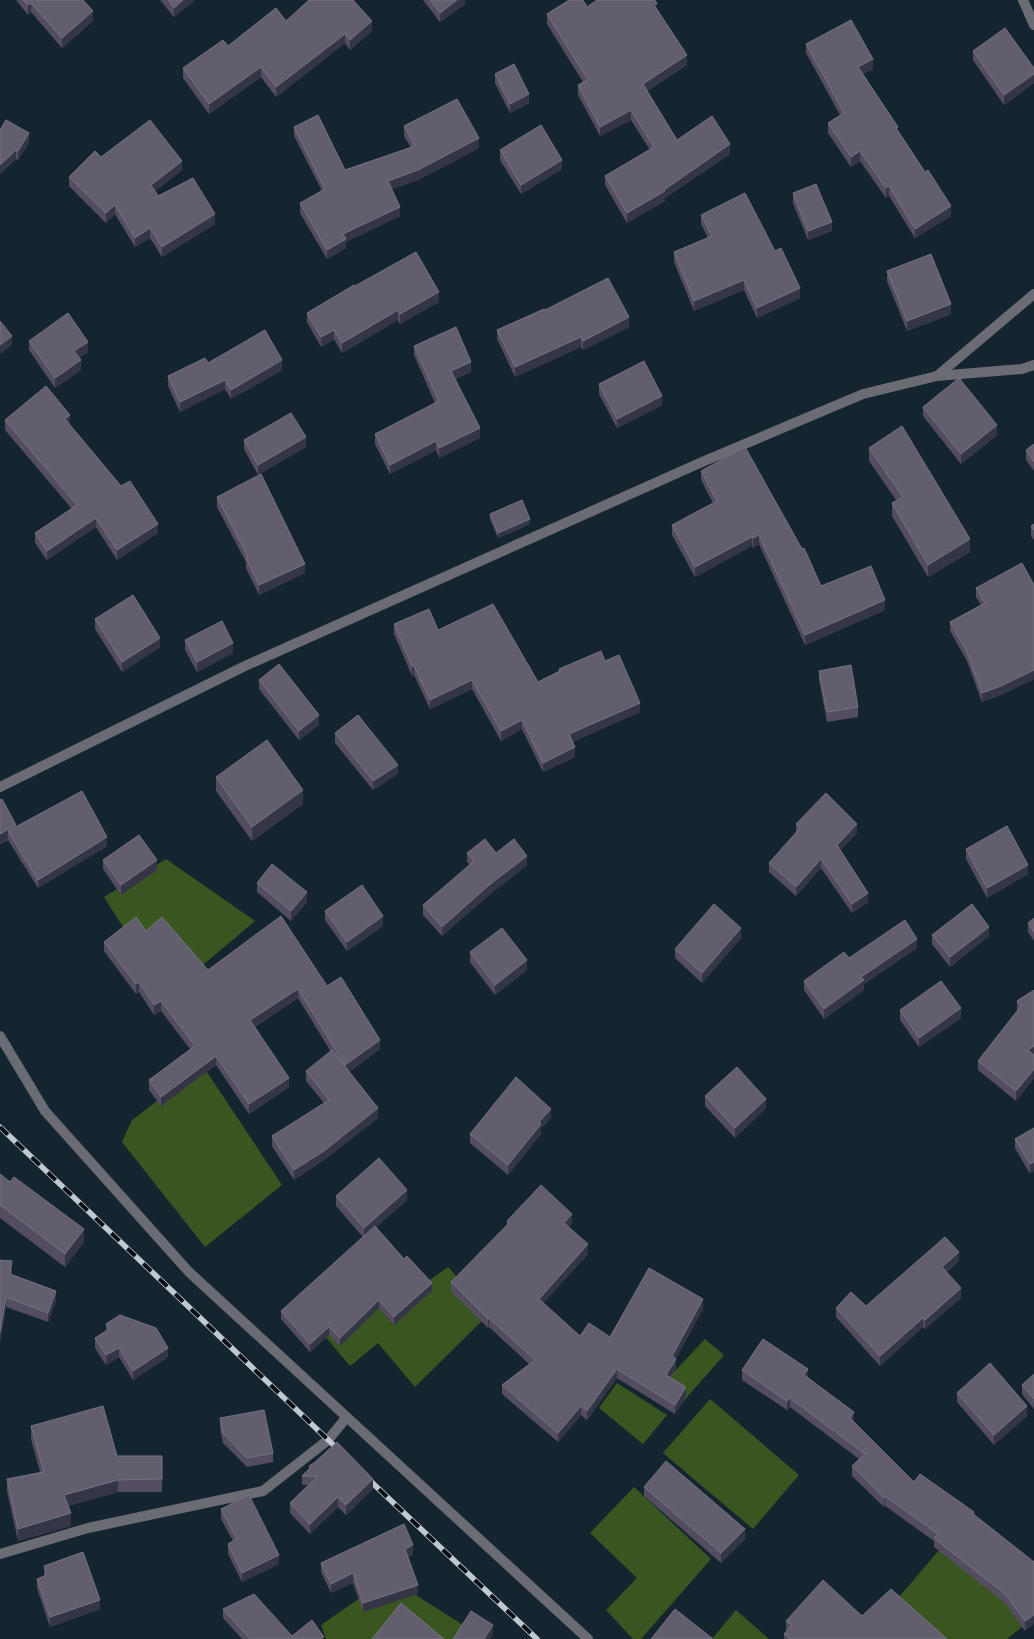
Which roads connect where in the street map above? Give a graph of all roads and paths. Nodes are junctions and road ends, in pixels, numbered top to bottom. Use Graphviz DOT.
graph roads {
  1 [pos="1023,0"];
  2 [pos="1034,25"];
  3 [pos="1034,294"];
  4 [pos="1034,365"];
  5 [pos="937,376"];
  6 [pos="0,787"];
  7 [pos="0,1036"];
  8 [pos="346,1418"];
  9 [pos="0,1554"];
  10 [pos="588,1639"];
  1 -- 2 [label="street"];
  3 -- 5 [label="street"];
  4 -- 5 [label="street"];
  5 -- 6 [label="street"];
  7 -- 8 [label="street"];
  8 -- 9 [label="street"];
  8 -- 10 [label="street"];
}
